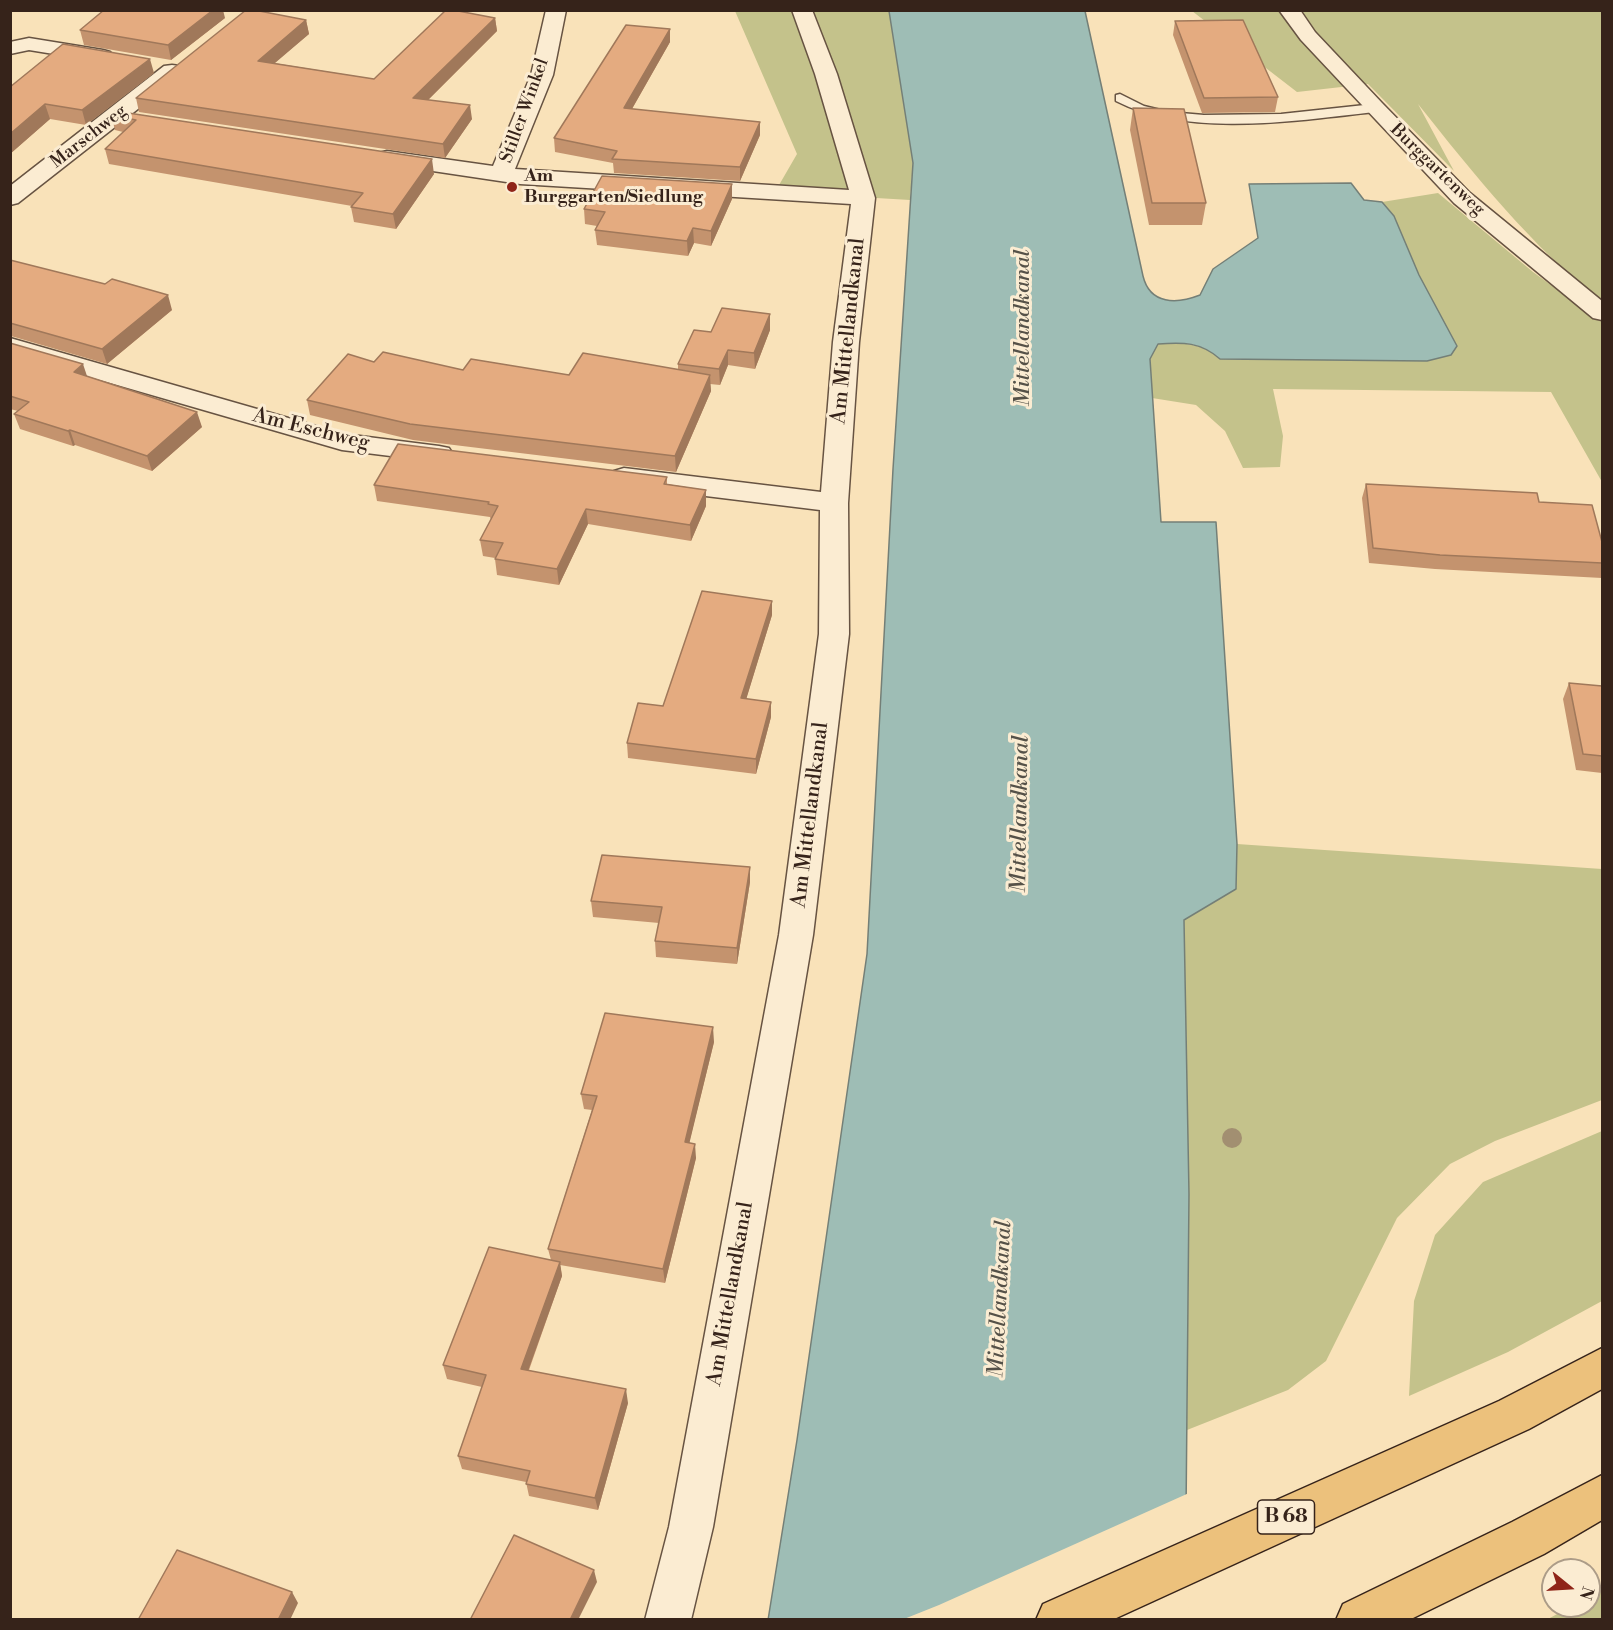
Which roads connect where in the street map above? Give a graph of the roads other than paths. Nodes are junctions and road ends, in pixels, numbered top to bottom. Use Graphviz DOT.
graph roads {
  1 [pos="556,10"];
  2 [pos="802,10"];
  3 [pos="1289,10"];
  4 [pos="10,48"];
  5 [pos="119,59"];
  6 [pos="153,65"];
  7 [pos="1120,99"];
  8 [pos="1374,108"];
  9 [pos="116,117"];
  10 [pos="139,120"];
  11 [pos="361,154"];
  12 [pos="501,175"];
  13 [pos="10,198"];
  14 [pos="863,198"];
  15 [pos="1602,313"];
  16 [pos="10,346"];
  17 [pos="459,457"];
  18 [pos="600,474"];
  19 [pos="834,503"];
  20 [pos="1602,1367"];
  21 [pos="1602,1496"];
  22 [pos="668,1620"];
  23 [pos="1059,1620"];
  24 [pos="1359,1620"];
  1 -- 12 [label="street, Stiller Winkel"];
  2 -- 14 [label="street, Am Mittellandkanal"];
  3 -- 8 [label="street, Burggartenweg"];
  4 -- 5 [label="street"];
  6 -- 9 [label="street, Marschweg"];
  7 -- 8 [label="lane"];
  8 -- 15 [label="street, Burggartenweg"];
  9 -- 10 [label="street"];
  9 -- 13 [label="street, Marschweg"];
  11 -- 12 [label="street"];
  12 -- 14 [label="street"];
  14 -- 19 [label="street, Am Mittellandkanal"];
  16 -- 17 [label="street, Am Eschweg"];
  18 -- 19 [label="street"];
  19 -- 22 [label="street, Am Mittellandkanal"];
  20 -- 23 [label="highway, B 68"];
  21 -- 24 [label="highway"];
}
